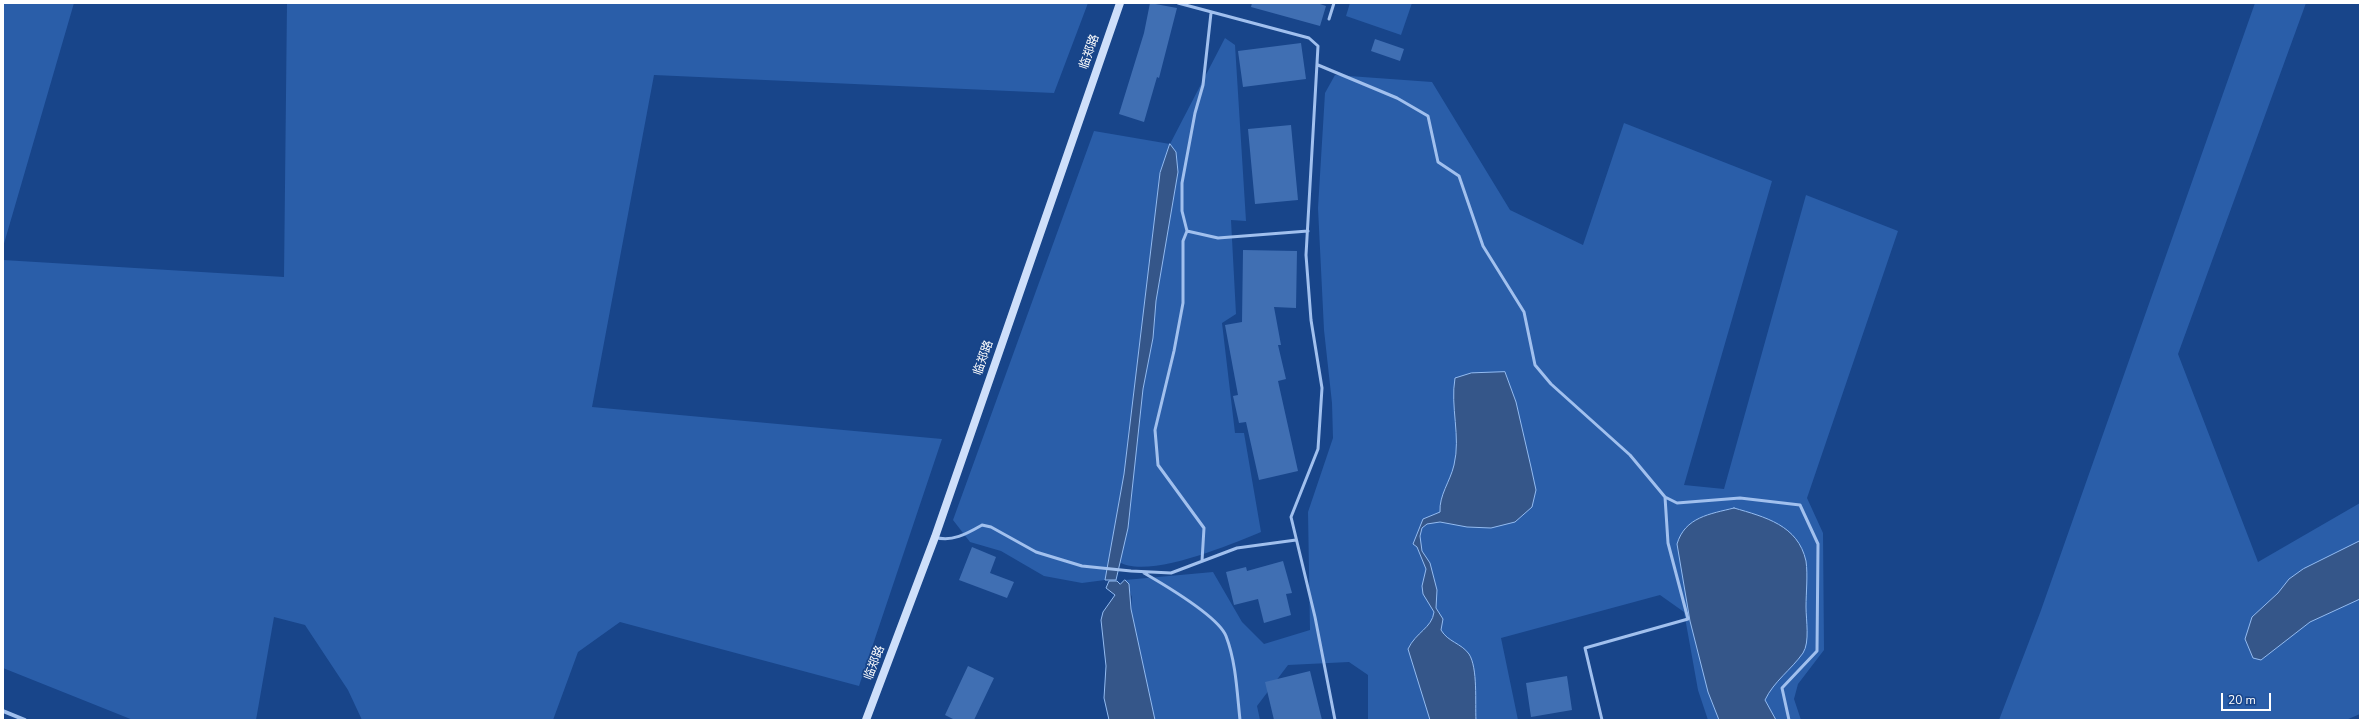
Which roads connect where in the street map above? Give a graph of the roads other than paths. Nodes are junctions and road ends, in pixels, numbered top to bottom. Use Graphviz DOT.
graph roads {
  1 [pos="1120,3"];
  2 [pos="1178,3"];
  3 [pos="1334,3"];
  4 [pos="1212,13"];
  5 [pos="1329,19"];
  6 [pos="1318,65"];
  7 [pos="1187,231"];
  8 [pos="1308,231"];
  9 [pos="1665,497"];
  10 [pos="935,537"];
  11 [pos="1296,540"];
  12 [pos="1202,561"];
  13 [pos="1142,572"];
  14 [pos="3,711"];
  15 [pos="25,720"];
  16 [pos="866,720"];
  17 [pos="1240,720"];
  18 [pos="1335,720"];
  19 [pos="1602,720"];
  20 [pos="1789,720"];
  1 -- 10 [label="main road, 临郑路"];
  2 -- 4 [label="lane"];
  3 -- 5 [label="lane"];
  4 -- 6 [label="lane"];
  4 -- 7 [label="lane"];
  6 -- 8 [label="lane"];
  6 -- 9 [label="lane"];
  7 -- 8 [label="lane"];
  7 -- 12 [label="lane"];
  8 -- 11 [label="lane"];
  9 -- 19 [label="lane"];
  9 -- 20 [label="lane"];
  10 -- 13 [label="lane"];
  10 -- 16 [label="main road, 临郑路"];
  11 -- 12 [label="lane"];
  11 -- 18 [label="lane"];
  12 -- 13 [label="lane"];
  13 -- 17 [label="lane"];
  14 -- 15 [label="street"];
}
